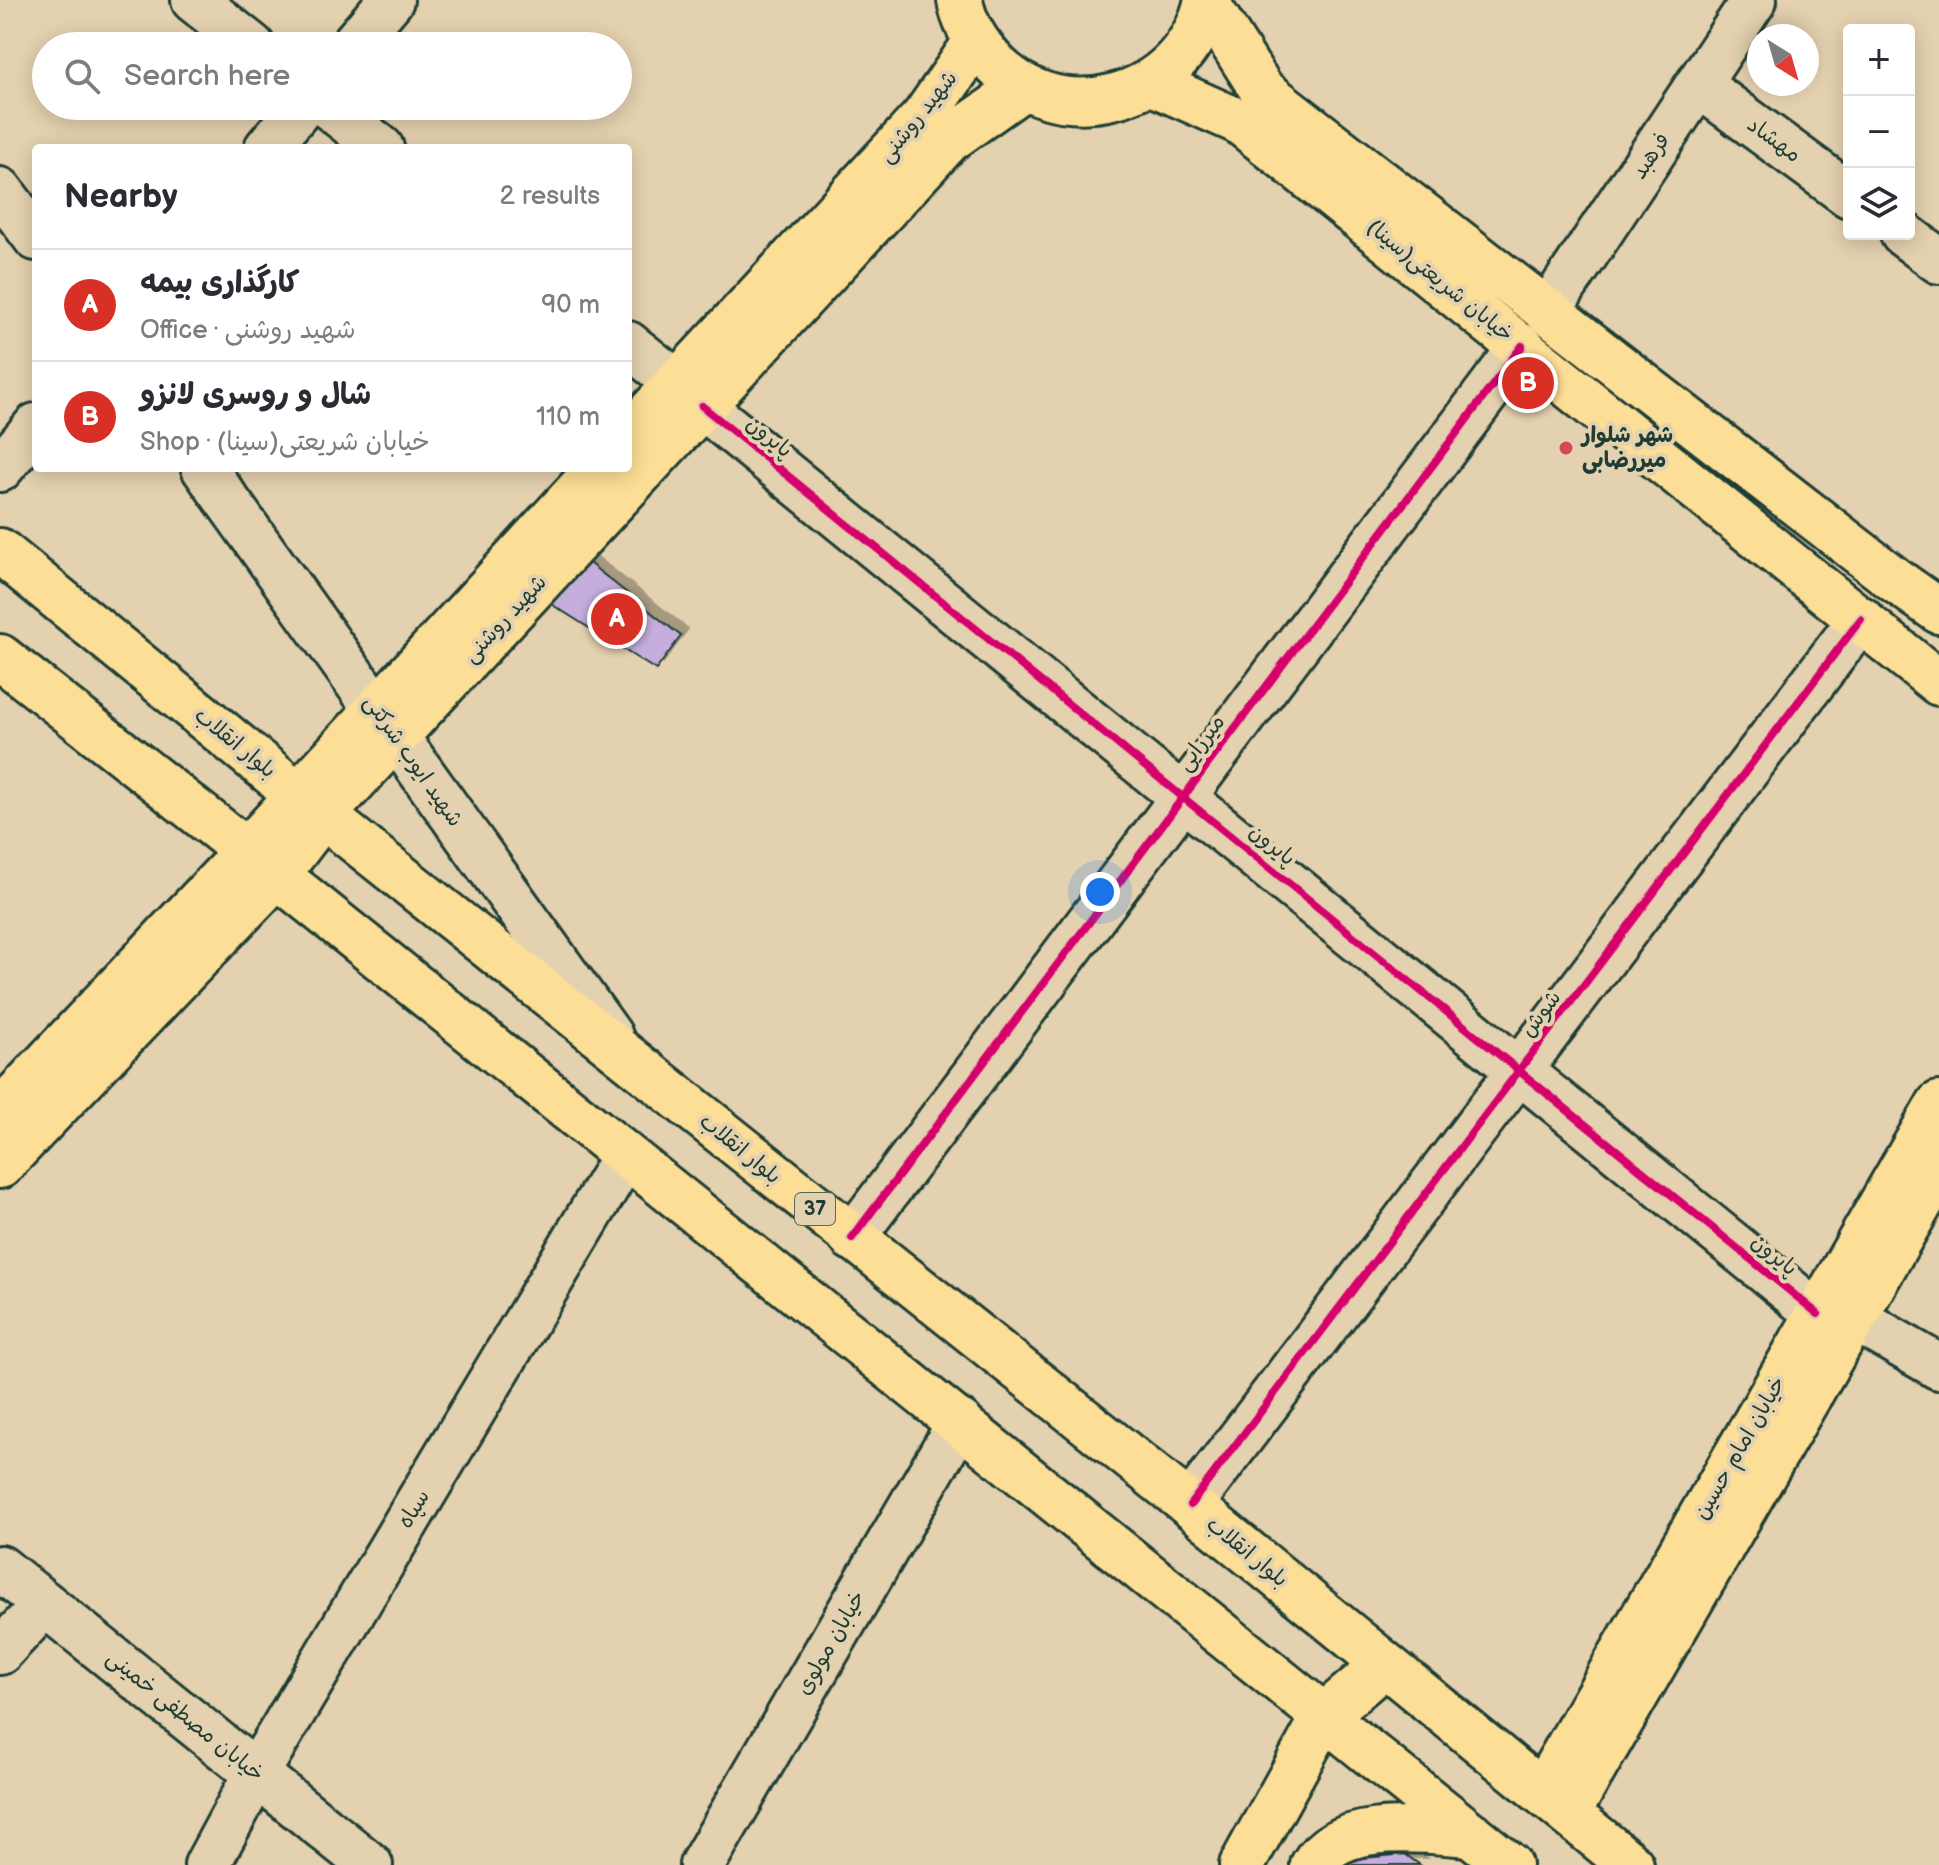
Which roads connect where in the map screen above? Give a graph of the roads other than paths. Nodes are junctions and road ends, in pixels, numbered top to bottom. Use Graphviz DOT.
graph roads {
  1 [pos="194,0"];
  2 [pos="391,0"];
  3 [pos="960,0"];
  4 [pos="1754,0"];
  5 [pos="1207,2"];
  6 [pos="234,32"];
  7 [pos="364,32"];
  8 [pos="976,42"];
  9 [pos="1150,82"];
  10 [pos="1699,85"];
  11 [pos="1024,87"];
  12 [pos="290,120"];
  13 [pos="346,120"];
  14 [pos="270,144"];
  15 [pos="376,144"];
  16 [pos="0,190"];
  17 [pos="1843,191"];
  18 [pos="32,233"];
  19 [pos="1911,240"];
  20 [pos="1939,261"];
  21 [pos="1548,311"];
  22 [pos="1522,346"];
  23 [pos="632,347"];
  24 [pos="690,394"];
  25 [pos="32,431"];
  26 [pos="632,433"];
  27 [pos="632,457"];
  28 [pos="0,469"];
  29 [pos="207,472"];
  30 [pos="596,472"];
  31 [pos="618,472"];
  32 [pos="0,551"];
  33 [pos="1939,611"];
  34 [pos="1861,619"];
  35 [pos="0,657"];
  36 [pos="1939,683"];
  37 [pos="386,723"];
  38 [pos="1183,797"];
  39 [pos="310,805"];
  40 [pos="262,863"];
  41 [pos="623,1054"];
  42 [pos="1521,1071"];
  43 [pos="1939,1104"];
  44 [pos="0,1112"];
  45 [pos="625,1156"];
  46 [pos="0,1166"];
  47 [pos="1939,1171"];
  48 [pos="852,1238"];
  49 [pos="1836,1316"];
  50 [pos="1939,1367"];
  51 [pos="960,1422"];
  52 [pos="1190,1505"];
  53 [pos="0,1568"];
  54 [pos="45,1604"];
  55 [pos="0,1652"];
  56 [pos="1385,1664"];
  57 [pos="1325,1715"];
  58 [pos="256,1774"];
  59 [pos="1555,1803"];
  60 [pos="1471,1834"];
  61 [pos="207,1865"];
  62 [pos="370,1865"];
  63 [pos="702,1865"];
  64 [pos="1242,1865"];
  65 [pos="1313,1865"];
  66 [pos="1509,1865"];
  67 [pos="1631,1865"];
  1 -- 6 [label="street"];
  2 -- 7 [label="street"];
  3 -- 8 [label="main road"];
  4 -- 10 [label="street, فرهبد"];
  5 -- 9 [label="main road"];
  5 -- 21 [label="main road, خیابان شریعتی(سینا)"];
  8 -- 11 [label="main road"];
  8 -- 24 [label="main road, شهید روشنی"];
  9 -- 11 [label="main road"];
  9 -- 22 [label="main road, خیابان شریعتی(سینا)"];
  10 -- 17 [label="street, مهشاد"];
  10 -- 21 [label="street, فرهبد"];
  11 -- 24 [label="main road, شهید روشنی"];
  12 -- 14 [label="street"];
  13 -- 15 [label="street"];
  16 -- 18 [label="street"];
  19 -- 20 [label="street"];
  21 -- 33 [label="main road, خیابان شریعتی(سینا)"];
  22 -- 34 [label="main road, خیابان شریعتی(سینا)"];
  22 -- 38 [label="street, میرزایی"];
  23 -- 24 [label="street, پایرون"];
  24 -- 26 [label="main road, شهید روشنی"];
  24 -- 27 [label="main road, شهید روشنی"];
  24 -- 38 [label="street, پایرون"];
  25 -- 28 [label="street"];
  29 -- 37 [label="street, شهید ایوب شرکتی"];
  30 -- 37 [label="main road, شهید روشنی"];
  31 -- 37 [label="main road, شهید روشنی"];
  32 -- 39 [label="main road, بلوار انقلاب / 37"];
  34 -- 36 [label="main road, خیابان شریعتی(سینا)"];
  34 -- 42 [label="street, شوش"];
  35 -- 40 [label="main road"];
  37 -- 39 [label="main road, شهید روشنی"];
  37 -- 41 [label="street, شهید ایوب شرکتی"];
  38 -- 42 [label="street, پایرون"];
  38 -- 48 [label="street, میرزایی"];
  39 -- 40 [label="main road, شهید روشنی"];
  39 -- 41 [label="main road, بلوار انقلاب / 37"];
  40 -- 44 [label="main road, شهید روشنی"];
  40 -- 45 [label="main road"];
  40 -- 46 [label="main road, شهید روشنی"];
  41 -- 48 [label="main road, بلوار انقلاب / 37"];
  42 -- 49 [label="street, پایرون"];
  42 -- 52 [label="street, شوش"];
  43 -- 49 [label="main road, خیابان امام حسین"];
  45 -- 51 [label="main road"];
  45 -- 58 [label="street, سپاه"];
  47 -- 49 [label="main road, خیابان امام حسین"];
  48 -- 52 [label="main road, بلوار انقلاب / 37"];
  49 -- 50 [label="street, پایرون"];
  49 -- 59 [label="main road, خیابان امام حسین"];
  51 -- 57 [label="main road"];
  51 -- 63 [label="street, خیابان مولوی"];
  52 -- 56 [label="main road, بلوار انقلاب / 37"];
  53 -- 54 [label="street, خیابان مصطفی خمینی"];
  54 -- 55 [label="street"];
  54 -- 58 [label="street, خیابان مصطفی خمینی"];
  56 -- 57 [label="main road"];
  56 -- 59 [label="main road, بلوار انقلاب / 37"];
  57 -- 60 [label="main road"];
  57 -- 64 [label="main road"];
  58 -- 61 [label="street, سپاه"];
  58 -- 62 [label="street, خیابان مصطفی خمینی"];
  59 -- 67 [label="main road, بلوار انقلاب / 37"];
  60 -- 65 [label="main road"];
  60 -- 66 [label="main road"];
}
